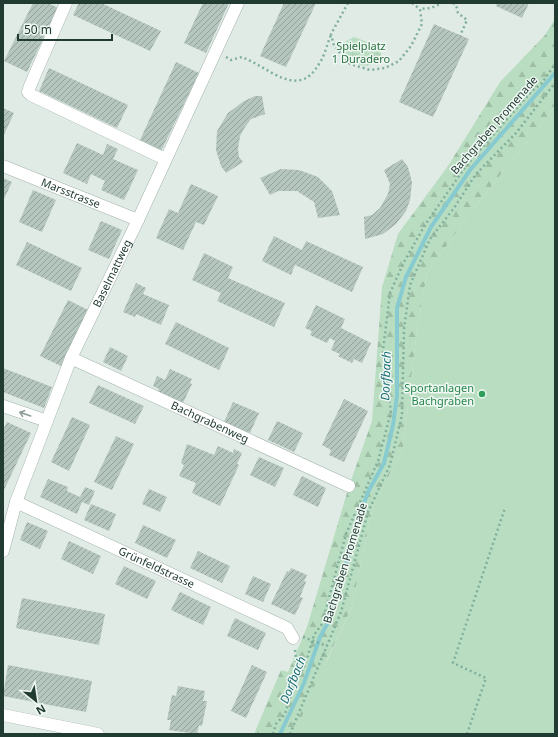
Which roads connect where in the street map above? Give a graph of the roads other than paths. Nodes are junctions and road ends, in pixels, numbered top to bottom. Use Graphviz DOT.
graph roads {
  1 [pos="66,3"];
  2 [pos="238,3"];
  3 [pos="165,159"];
  4 [pos="3,166"];
  5 [pos="138,220"];
  6 [pos="71,358"];
  7 [pos="3,406"];
  8 [pos="47,421"];
  9 [pos="349,486"];
  10 [pos="16,502"];
  11 [pos="3,551"];
  12 [pos="294,638"];
  13 [pos="3,715"];
  14 [pos="98,734"];
  1 -- 3 [label="street"];
  2 -- 3 [label="street, Baselmattweg"];
  3 -- 5 [label="street, Baselmattweg"];
  4 -- 5 [label="street, Marsstrasse"];
  5 -- 6 [label="street, Baselmattweg"];
  6 -- 8 [label="street, Baselmattweg"];
  6 -- 9 [label="street, Bachgrabenweg"];
  8 -- 7 [label="street, one-way"];
  8 -- 10 [label="street, Baselmattweg"];
  10 -- 11 [label="street, Baselmattweg"];
  10 -- 12 [label="street, Grünfeldstrasse"];
  13 -- 14 [label="street"];
}
